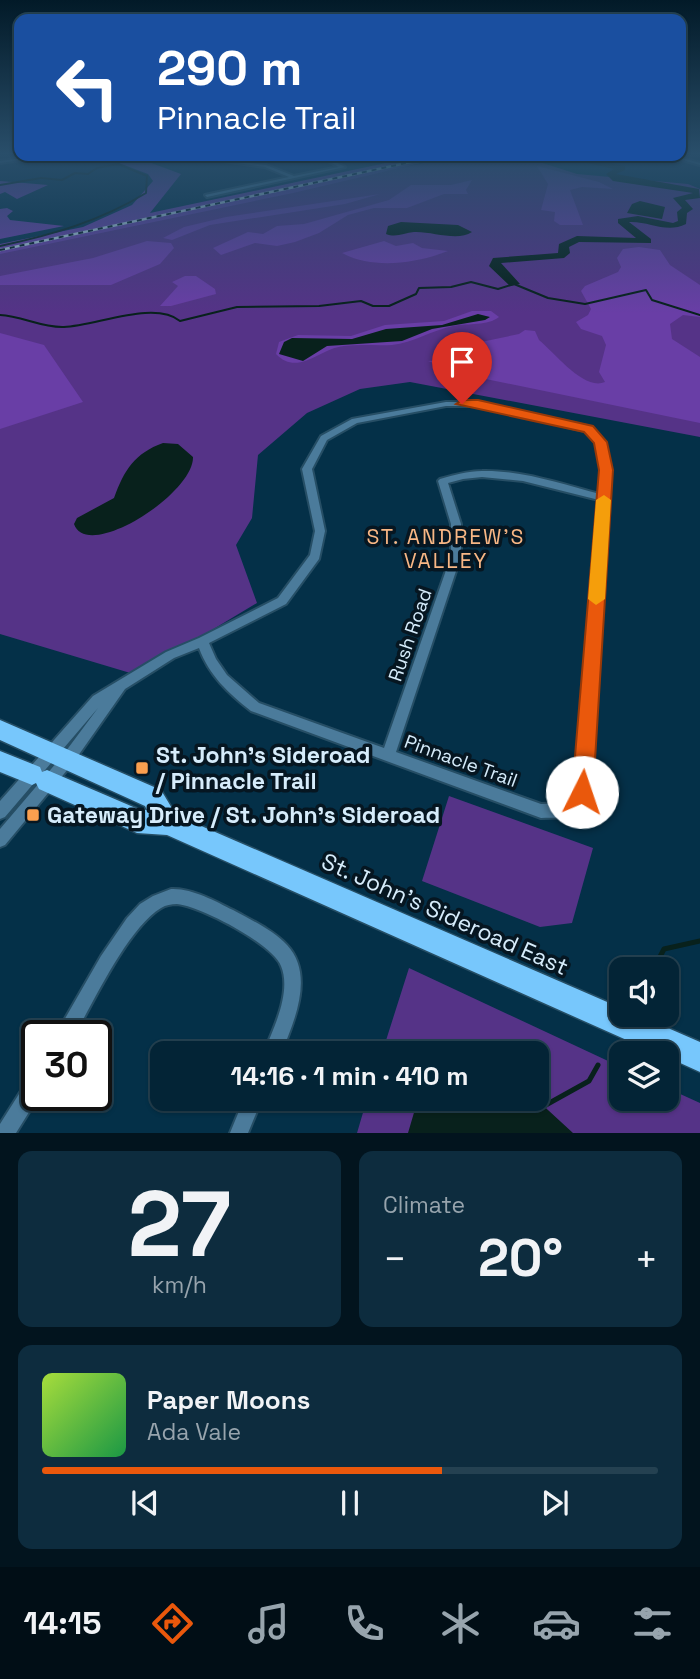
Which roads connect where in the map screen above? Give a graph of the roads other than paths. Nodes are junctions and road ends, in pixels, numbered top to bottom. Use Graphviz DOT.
graph roads {
  1 [pos="604,498"];
  2 [pos="203,641"];
  3 [pos="123,684"];
  4 [pos="0,730"];
  5 [pos="59,755"];
  6 [pos="388,755"];
  7 [pos="0,761"];
  8 [pos="39,778"];
  9 [pos="0,812"];
  10 [pos="168,823"];
  11 [pos="0,840"];
  12 [pos="74,1020"];
  13 [pos="277,1041"];
  14 [pos="700,1056"];
  15 [pos="21,1107"];
  16 [pos="248,1111"];
  17 [pos="5,1133"];
  18 [pos="239,1133"];
  1 -- 2 [label="street, Pinnacle Trail"];
  1 -- 6 [label="street, Rush Road"];
  1 -- 6 [label="street, Pinnacle Trail"];
  2 -- 3 [label="street, Pinnacle Trail"];
  2 -- 6 [label="street, Pinnacle Trail"];
  3 -- 5 [label="street, Pinnacle Trail"];
  3 -- 5 [label="street, Pinnacle Trail"];
  4 -- 5 [label="main road, St. John's Sideroad East"];
  5 -- 8 [label="street"];
  5 -- 10 [label="main road, St. John's Sideroad East"];
  7 -- 8 [label="main road, St. John's Sideroad East"];
  8 -- 9 [label="street"];
  8 -- 10 [label="main road, St. John's Sideroad East"];
  8 -- 11 [label="street"];
  10 -- 14 [label="main road, St. John's Sideroad East"];
  12 -- 13 [label="street"];
  15 -- 17 [label="street"];
  16 -- 18 [label="street"];
}
